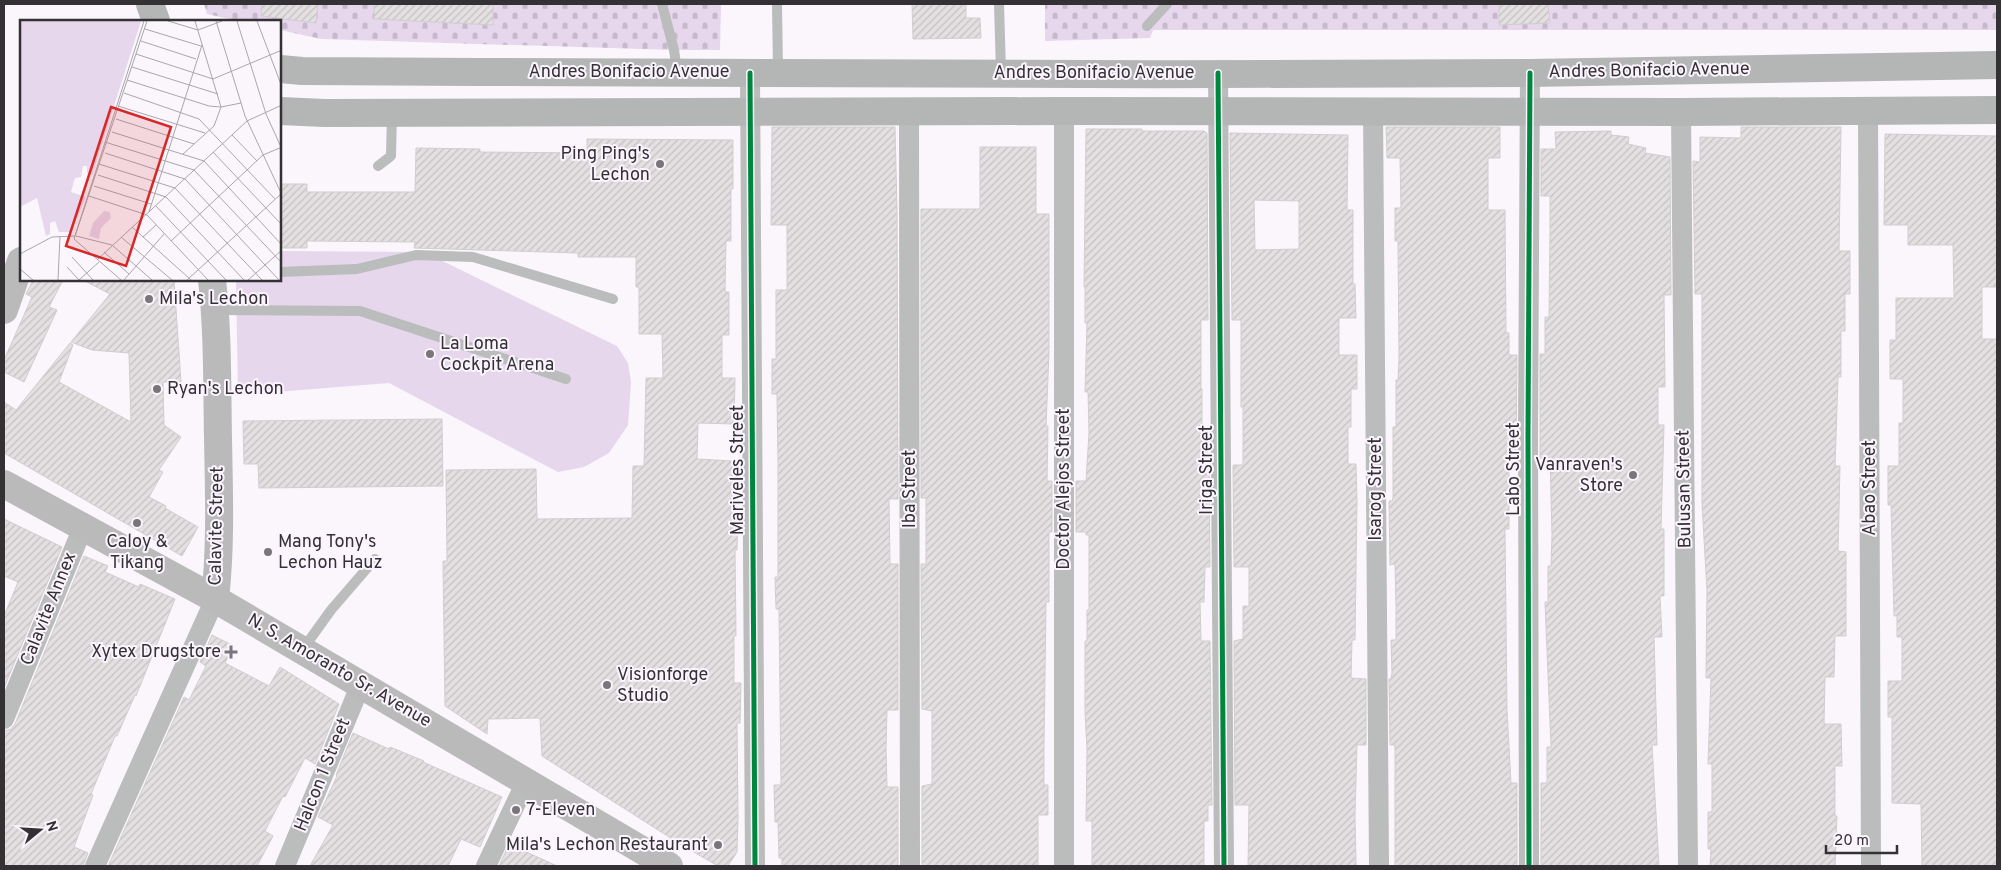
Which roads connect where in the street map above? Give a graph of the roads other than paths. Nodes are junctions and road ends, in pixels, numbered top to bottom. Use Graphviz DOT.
graph roads {
  1 [pos="150,4"];
  2 [pos="662,4"];
  3 [pos="777,4"];
  4 [pos="999,4"];
  5 [pos="1167,4"];
  6 [pos="156,20"];
  7 [pos="1147,26"];
  8 [pos="1997,65"];
  9 [pos="281,69"];
  10 [pos="778,72"];
  11 [pos="1530,72"];
  12 [pos="678,73"];
  13 [pos="750,73"];
  14 [pos="1001,73"];
  15 [pos="1218,73"];
  16 [pos="1868,110"];
  17 [pos="1997,110"];
  18 [pos="281,111"];
  19 [pos="1064,111"];
  20 [pos="1218,111"];
  21 [pos="1373,111"];
  22 [pos="1530,111"];
  23 [pos="750,112"];
  24 [pos="909,112"];
  25 [pos="1681,112"];
  26 [pos="392,113"];
  27 [pos="378,166"];
  28 [pos="20,264"];
  29 [pos="281,272"];
  30 [pos="212,281"];
  31 [pos="613,298"];
  32 [pos="4,310"];
  33 [pos="215,310"];
  34 [pos="566,378"];
  35 [pos="4,484"];
  36 [pos="84,527"];
  37 [pos="375,559"];
  38 [pos="215,599"];
  39 [pos="303,650"];
  40 [pos="361,684"];
  41 [pos="4,719"];
  42 [pos="526,782"];
  43 [pos="95,866"];
  44 [pos="286,866"];
  45 [pos="486,866"];
  46 [pos="669,866"];
  47 [pos="755,866"];
  48 [pos="910,866"];
  49 [pos="1064,866"];
  50 [pos="1224,866"];
  51 [pos="1379,866"];
  52 [pos="1529,866"];
  53 [pos="1688,866"];
  54 [pos="1871,866"];
  1 -- 6 [label="main road"];
  2 -- 12 [label="lane"];
  3 -- 10 [label="lane"];
  4 -- 14 [label="lane"];
  5 -- 7 [label="lane"];
  8 -- 11 [label="main road, Andres Bonifacio Avenue"];
  9 -- 12 [label="main road, Andres Bonifacio Avenue"];
  10 -- 13 [label="main road, Andres Bonifacio Avenue"];
  10 -- 14 [label="main road, Andres Bonifacio Avenue"];
  11 -- 15 [label="main road, Andres Bonifacio Avenue"];
  11 -- 22 [label="street, Labo Street"];
  12 -- 13 [label="main road, Andres Bonifacio Avenue"];
  13 -- 23 [label="street, Mariveles Street"];
  14 -- 15 [label="main road, Andres Bonifacio Avenue"];
  15 -- 20 [label="street, Iriga Street"];
  16 -- 17 [label="main road"];
  16 -- 25 [label="main road"];
  16 -- 54 [label="street, Abao Street"];
  18 -- 26 [label="main road"];
  19 -- 20 [label="main road"];
  19 -- 24 [label="main road"];
  19 -- 49 [label="street, Doctor Alejos Street"];
  20 -- 21 [label="main road"];
  20 -- 50 [label="street, Iriga Street"];
  21 -- 22 [label="main road"];
  21 -- 51 [label="street, Isarog Street"];
  22 -- 25 [label="main road"];
  22 -- 52 [label="street, Labo Street"];
  23 -- 24 [label="main road"];
  23 -- 26 [label="main road"];
  23 -- 47 [label="street, Mariveles Street"];
  24 -- 48 [label="street, Iba Street"];
  25 -- 53 [label="street, Bulusan Street"];
  26 -- 27 [label="lane"];
  28 -- 32 [label="street"];
  29 -- 31 [label="lane"];
  30 -- 33 [label="street, Calavite Street"];
  33 -- 34 [label="lane"];
  33 -- 38 [label="street, Calavite Street"];
  35 -- 36 [label="street, N. S. Amoranto Sr. Avenue"];
  36 -- 38 [label="street, N. S. Amoranto Sr. Avenue"];
  36 -- 41 [label="street, Calavite Annex"];
  37 -- 39 [label="lane"];
  38 -- 39 [label="street, N. S. Amoranto Sr. Avenue"];
  38 -- 43 [label="street, Calavite Street"];
  39 -- 40 [label="street, N. S. Amoranto Sr. Avenue"];
  40 -- 42 [label="street, N. S. Amoranto Sr. Avenue"];
  40 -- 44 [label="street, Halcon 1 Street"];
  42 -- 45 [label="street"];
  42 -- 46 [label="street, N. S. Amoranto Sr. Avenue"];
}
